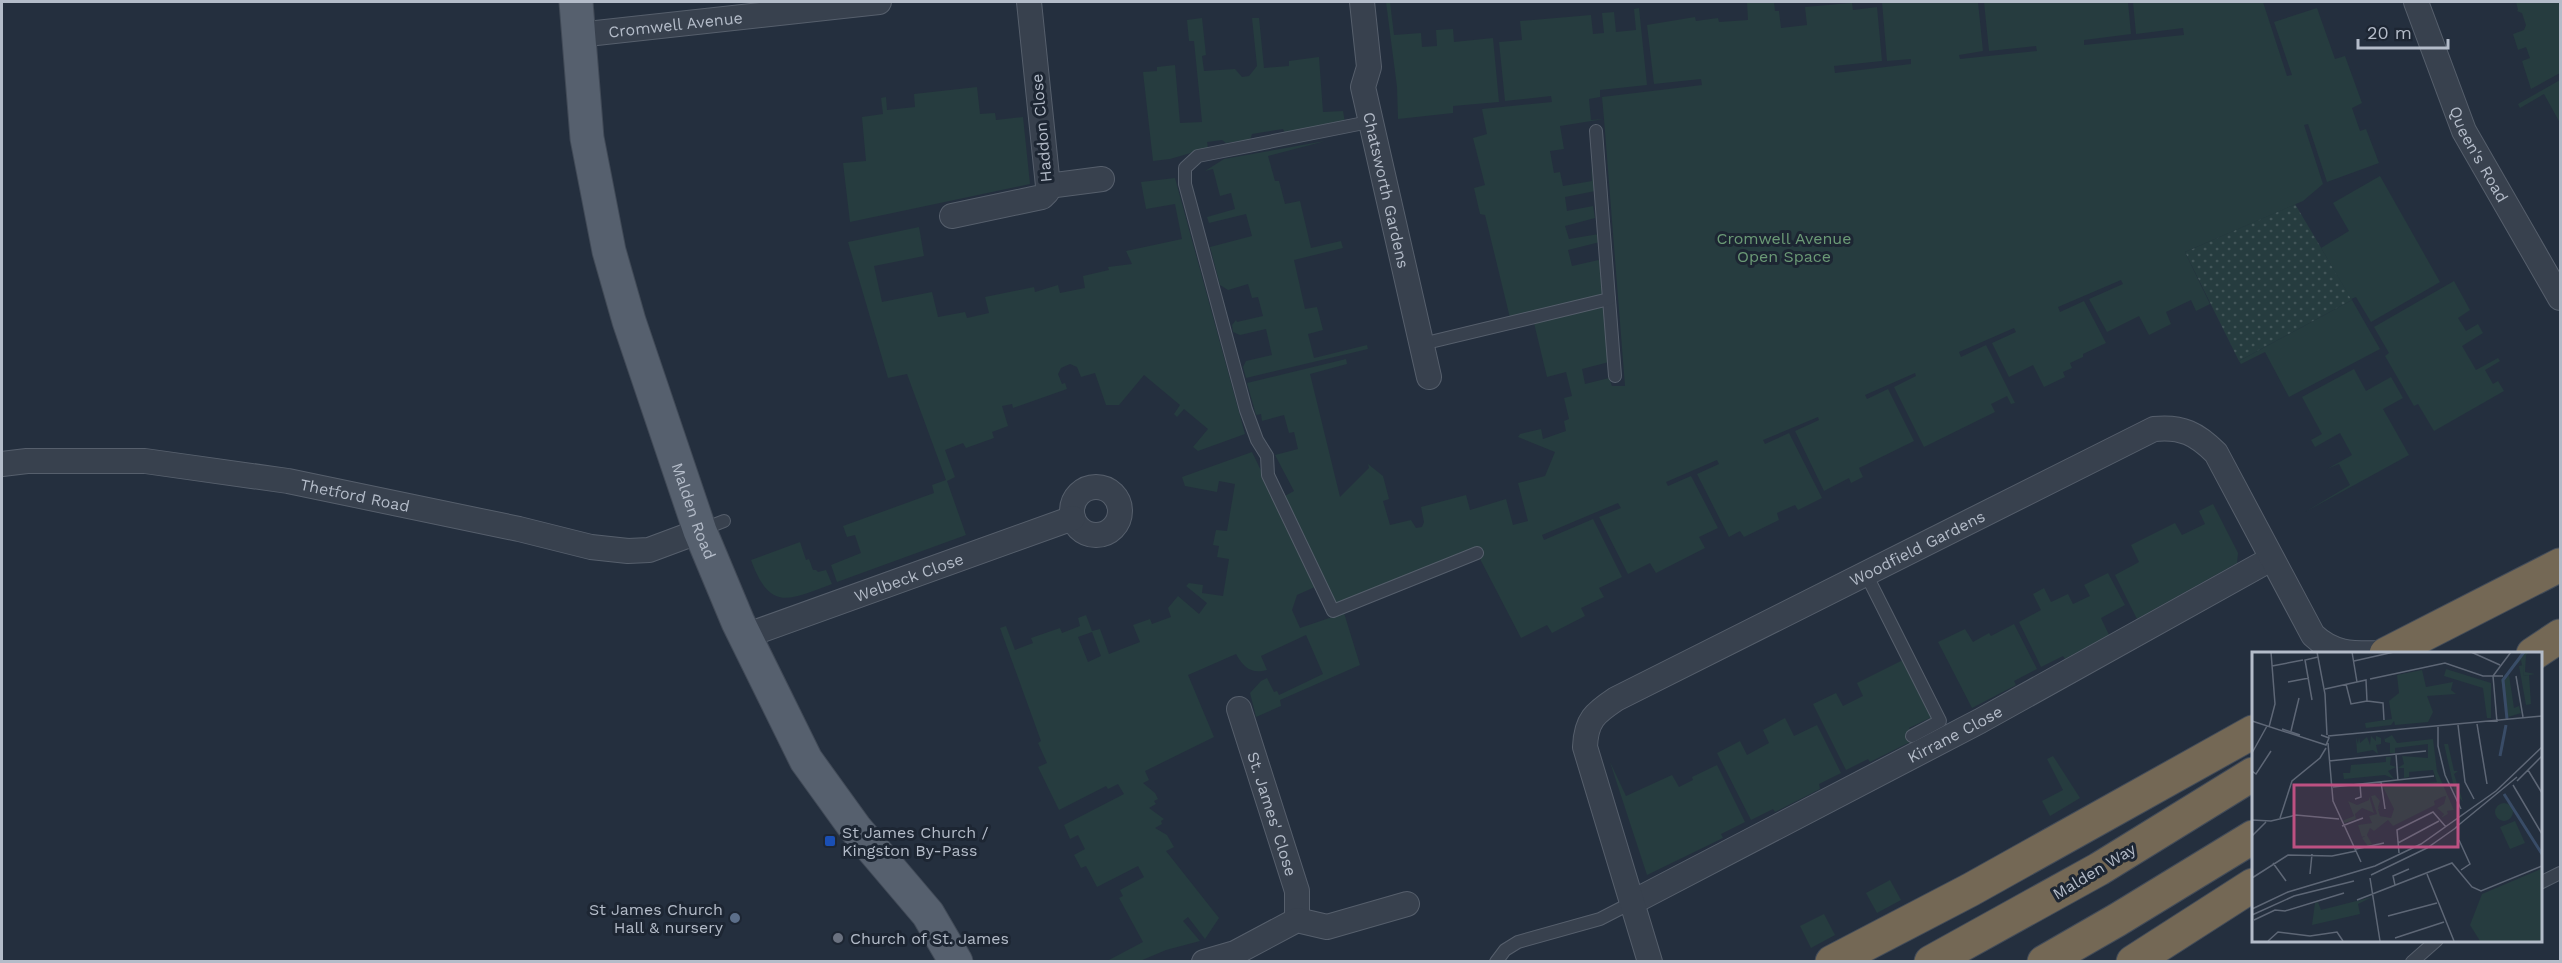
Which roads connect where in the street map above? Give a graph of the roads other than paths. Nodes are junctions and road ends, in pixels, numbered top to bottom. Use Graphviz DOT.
graph roads {
  1 [pos="576,2"];
  2 [pos="879,2"];
  3 [pos="1029,2"];
  4 [pos="1362,2"];
  5 [pos="2416,2"];
  6 [pos="578,35"];
  7 [pos="1370,122"];
  8 [pos="1596,131"];
  9 [pos="1102,179"];
  10 [pos="1048,186"];
  11 [pos="952,216"];
  12 [pos="2560,298"];
  13 [pos="1609,299"];
  14 [pos="1422,344"];
  15 [pos="1615,376"];
  16 [pos="1430,377"];
  17 [pos="1267,456"];
  18 [pos="2,464"];
  19 [pos="1277,473"];
  20 [pos="1073,518"];
  21 [pos="712,526"];
  22 [pos="1477,553"];
  23 [pos="2271,559"];
  24 [pos="2560,566"];
  25 [pos="1866,574"];
  26 [pos="746,636"];
  27 [pos="2560,636"];
  28 [pos="2560,651"];
  29 [pos="2348,652"];
  30 [pos="2389,652"];
  31 [pos="2437,652"];
  32 [pos="2536,652"];
  33 [pos="2541,671"];
  34 [pos="1239,709"];
  35 [pos="2252,733"];
  36 [pos="1912,736"];
  37 [pos="2252,775"];
  38 [pos="2252,838"];
  39 [pos="2560,873"];
  40 [pos="2541,882"];
  41 [pos="2252,886"];
  42 [pos="1633,902"];
  43 [pos="1407,904"];
  44 [pos="1297,920"];
  45 [pos="2435,942"];
  46 [pos="956,962"];
  47 [pos="1204,962"];
  48 [pos="1496,962"];
  49 [pos="1650,962"];
  50 [pos="1832,962"];
  51 [pos="1931,962"];
  52 [pos="2044,962"];
  53 [pos="2133,962"];
  54 [pos="2412,962"];
  1 -- 6 [label="main road, Malden Road"];
  2 -- 6 [label="street, Cromwell Avenue"];
  3 -- 10 [label="street, Haddon Close"];
  4 -- 7 [label="street, Chatsworth Gardens"];
  5 -- 12 [label="street, Queen's Road"];
  6 -- 21 [label="main road, Malden Road"];
  7 -- 14 [label="street, Chatsworth Gardens"];
  7 -- 17 [label="lane"];
  8 -- 13 [label="lane"];
  9 -- 10 [label="street"];
  10 -- 11 [label="street, Haddon Close"];
  13 -- 14 [label="lane"];
  13 -- 15 [label="lane"];
  14 -- 16 [label="street, Chatsworth Gardens"];
  17 -- 19 [label="lane"];
  17 -- 22 [label="lane"];
  18 -- 21 [label="street, Thetford Road"];
  20 -- 26 [label="street, Welbeck Close"];
  21 -- 26 [label="main road, Malden Road"];
  23 -- 25 [label="street, Woodfield Gardens"];
  23 -- 29 [label="street, Woodfield Gardens"];
  23 -- 42 [label="street, Kirrane Close"];
  24 -- 30 [label="highway"];
  24 -- 31 [label="highway"];
  25 -- 36 [label="lane"];
  25 -- 42 [label="street, Woodfield Gardens"];
  26 -- 46 [label="main road, Malden Road"];
  27 -- 32 [label="highway"];
  28 -- 33 [label="highway"];
  34 -- 44 [label="street, St. James' Close"];
  35 -- 50 [label="highway"];
  37 -- 51 [label="highway, Malden Way"];
  38 -- 52 [label="highway"];
  39 -- 40 [label="lane"];
  41 -- 53 [label="highway"];
  42 -- 48 [label="lane"];
  42 -- 49 [label="street, Woodfield Gardens"];
  43 -- 44 [label="street"];
  44 -- 47 [label="street"];
  45 -- 54 [label="lane"];
}
